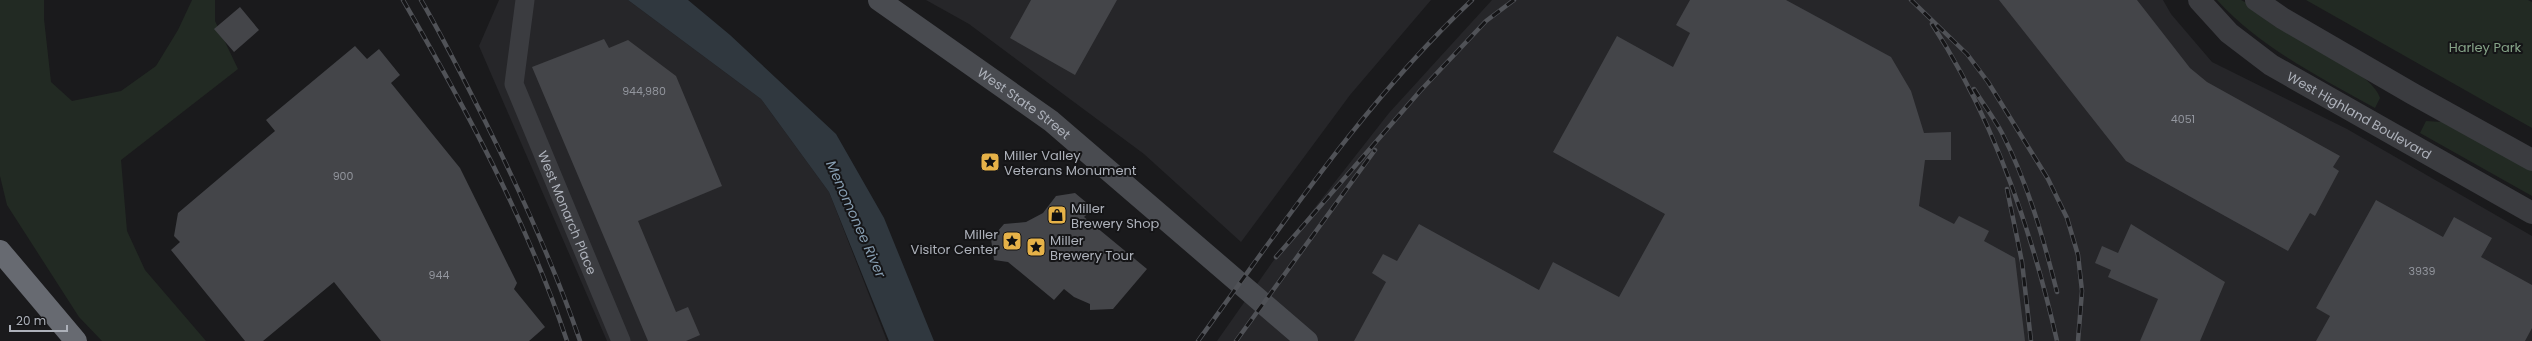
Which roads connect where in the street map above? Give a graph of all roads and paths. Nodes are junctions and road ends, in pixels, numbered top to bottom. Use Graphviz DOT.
graph roads {
  1 [pos="525,0"];
  2 [pos="879,0"];
  3 [pos="2200,0"];
  4 [pos="2256,0"];
  5 [pos="2532,160"];
  6 [pos="2532,213"];
  7 [pos="0,251"];
  8 [pos="76,341"];
  9 [pos="621,341"];
  10 [pos="1307,341"];
  1 -- 9 [label="street, West Monarch Place"];
  2 -- 10 [label="main road, West State Street"];
  3 -- 6 [label="street, West Highland Boulevard"];
  4 -- 5 [label="street"];
  7 -- 8 [label="highway"];
}
